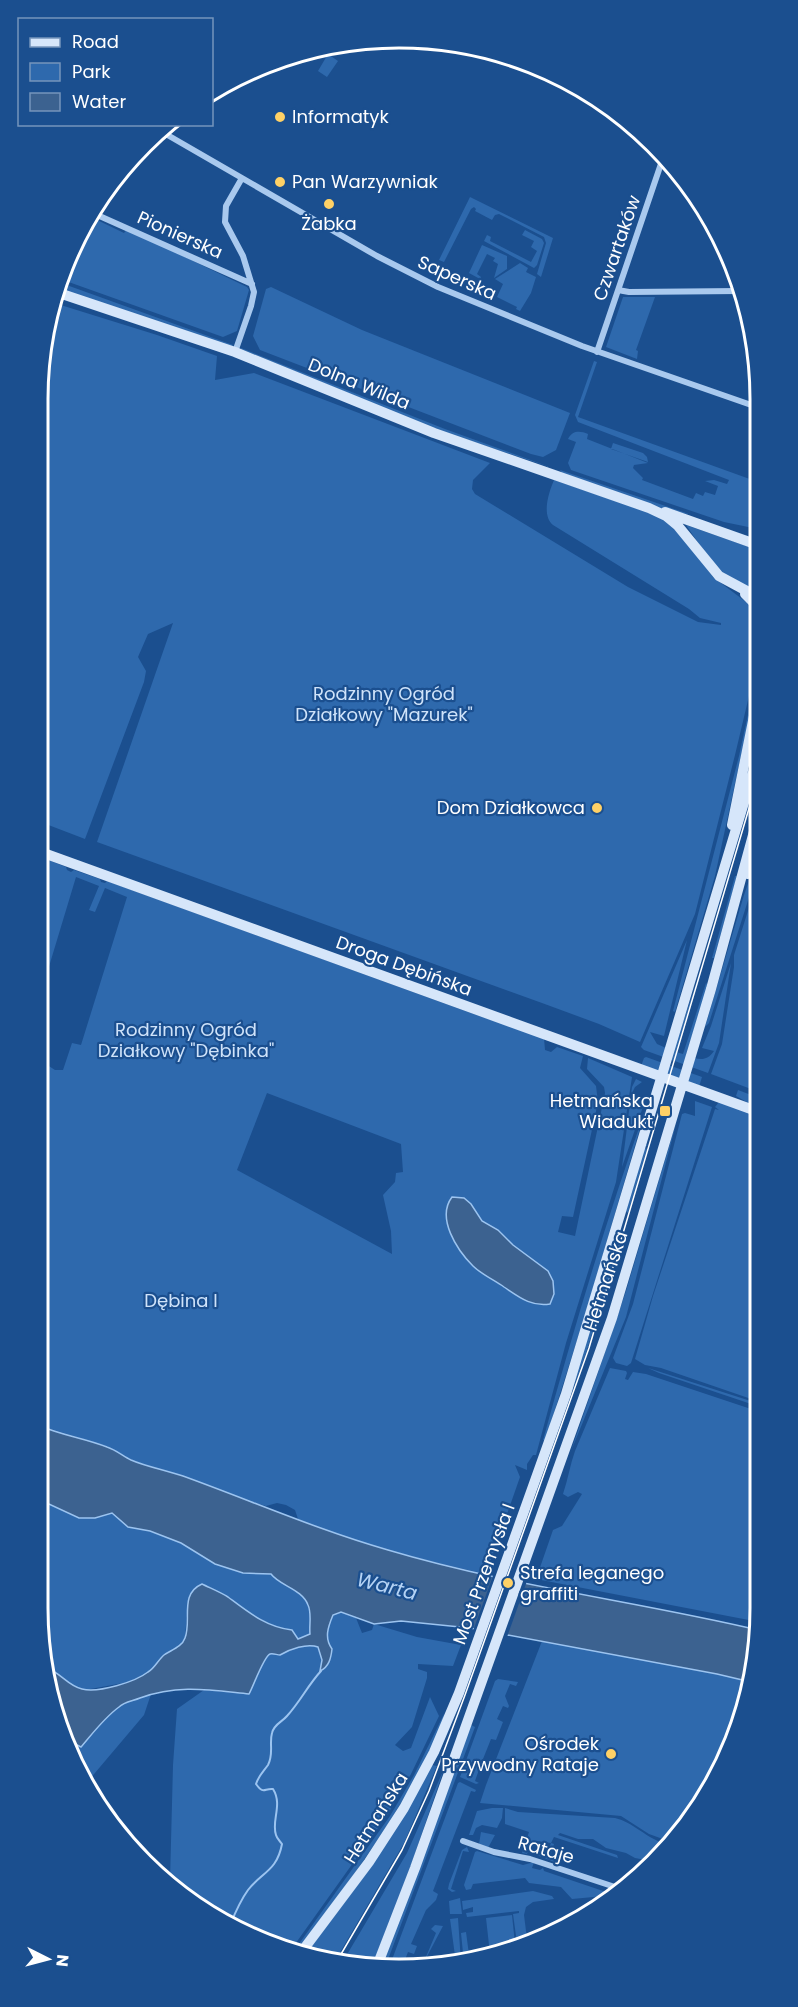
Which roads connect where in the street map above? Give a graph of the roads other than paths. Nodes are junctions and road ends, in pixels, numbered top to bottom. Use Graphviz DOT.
graph roads {
  1 [pos="168,135"];
  2 [pos="660,165"];
  3 [pos="242,178"];
  4 [pos="99,216"];
  5 [pos="252,284"];
  6 [pos="618,290"];
  7 [pos="733,291"];
  8 [pos="64,295"];
  9 [pos="597,351"];
  10 [pos="235,352"];
  11 [pos="750,404"];
  12 [pos="649,508"];
  13 [pos="750,541"];
  14 [pos="739,587"];
  15 [pos="750,593"];
  16 [pos="750,599"];
  17 [pos="750,735"];
  18 [pos="750,783"];
  19 [pos="750,846"];
  20 [pos="48,855"];
  21 [pos="750,867"];
  22 [pos="718,890"];
  23 [pos="732,913"];
  24 [pos="750,1109"];
  25 [pos="541,1467"];
  26 [pos="557,1473"];
  27 [pos="459,1693"];
  28 [pos="463,1841"];
  29 [pos="613,1886"];
  30 [pos="306,1946"];
  31 [pos="380,1958"];
  1 -- 3 [label="street, Saperska"];
  2 -- 6 [label="street, Czwartaków"];
  3 -- 5 [label="street"];
  3 -- 9 [label="street, Saperska"];
  4 -- 5 [label="street, Pionierska"];
  5 -- 10 [label="street"];
  6 -- 7 [label="street"];
  6 -- 9 [label="street, Czwartaków"];
  8 -- 10 [label="main road, Dolna Wilda"];
  9 -- 11 [label="street, Saperska"];
  10 -- 12 [label="main road, Dolna Wilda"];
  12 -- 13 [label="main road, Dolna Wilda"];
  12 -- 14 [label="main road, Dolna Wilda"];
  14 -- 15 [label="main road, Dolna Wilda"];
  14 -- 16 [label="main road"];
  17 -- 22 [label="main road"];
  18 -- 22 [label="main road"];
  19 -- 23 [label="main road"];
  20 -- 24 [label="main road, Droga Dębińska"];
  21 -- 23 [label="main road"];
  22 -- 25 [label="main road, Hetmańska"];
  23 -- 26 [label="main road, Hetmańska"];
  25 -- 27 [label="main road, Most Przemysła I"];
  26 -- 31 [label="main road, Most Przemysła I"];
  27 -- 30 [label="main road, Hetmańska"];
  28 -- 29 [label="street, Rataje"];
}
